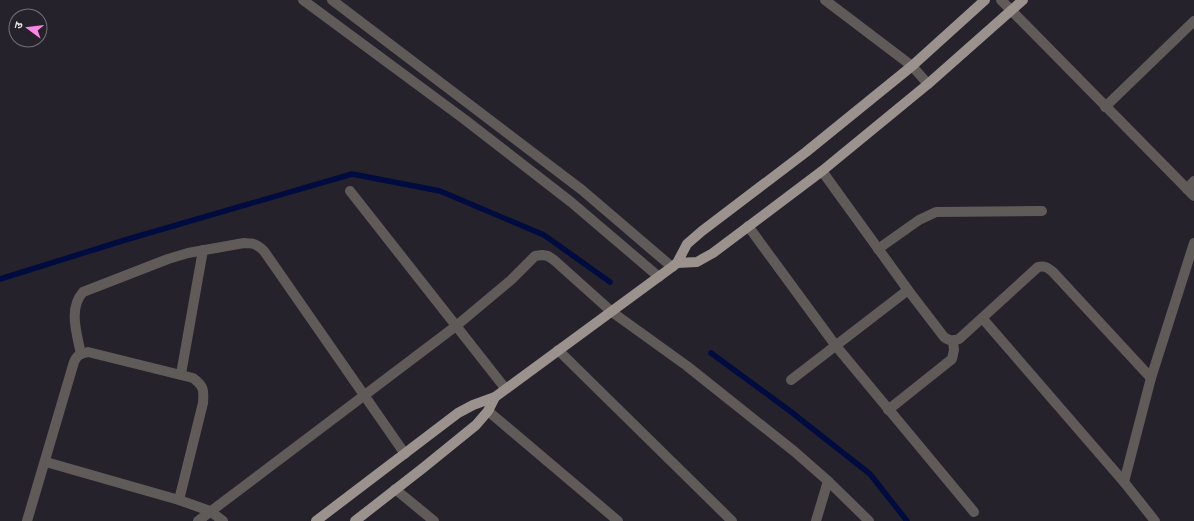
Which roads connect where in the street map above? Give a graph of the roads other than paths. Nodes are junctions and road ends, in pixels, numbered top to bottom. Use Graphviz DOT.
graph roads {
  1 [pos="303,0"];
  2 [pos="332,0"];
  3 [pos="826,0"];
  4 [pos="985,0"];
  5 [pos="1001,0"];
  6 [pos="1023,0"];
  7 [pos="1010,11"];
  8 [pos="1194,21"];
  9 [pos="912,66"];
  10 [pos="928,84"];
  11 [pos="1105,107"];
  12 [pos="822,171"];
  13 [pos="1192,189"];
  14 [pos="350,191"];
  15 [pos="1042,211"];
  16 [pos="748,226"];
  17 [pos="1194,243"];
  18 [pos="878,249"];
  19 [pos="202,250"];
  20 [pos="675,265"];
  21 [pos="659,277"];
  22 [pos="908,290"];
  23 [pos="612,312"];
  24 [pos="983,319"];
  25 [pos="456,326"];
  26 [pos="953,341"];
  27 [pos="836,346"];
  28 [pos="558,350"];
  29 [pos="81,354"];
  30 [pos="181,374"];
  31 [pos="1151,378"];
  32 [pos="791,380"];
  33 [pos="506,388"];
  34 [pos="365,396"];
  35 [pos="495,397"];
  36 [pos="888,410"];
  37 [pos="488,411"];
  38 [pos="405,454"];
  39 [pos="46,462"];
  40 [pos="828,481"];
  41 [pos="1124,482"];
  42 [pos="395,489"];
  43 [pos="179,500"];
  44 [pos="210,511"];
  45 [pos="974,512"];
  46 [pos="27,521"];
  47 [pos="198,521"];
  48 [pos="224,521"];
  49 [pos="316,521"];
  50 [pos="355,521"];
  51 [pos="434,521"];
  52 [pos="618,521"];
  53 [pos="732,521"];
  54 [pos="816,521"];
  55 [pos="869,521"];
  56 [pos="1155,521"];
  1 -- 21 [label="street"];
  2 -- 20 [label="street"];
  3 -- 9 [label="street"];
  4 -- 9 [label="main road"];
  5 -- 7 [label="street"];
  6 -- 7 [label="main road"];
  7 -- 10 [label="main road"];
  7 -- 11 [label="street"];
  8 -- 11 [label="street"];
  9 -- 10 [label="street"];
  9 -- 20 [label="main road"];
  10 -- 12 [label="main road"];
  11 -- 13 [label="street"];
  12 -- 16 [label="main road"];
  12 -- 18 [label="street"];
  14 -- 25 [label="street"];
  15 -- 18 [label="street"];
  16 -- 20 [label="main road"];
  16 -- 27 [label="street"];
  17 -- 31 [label="street"];
  18 -- 22 [label="street"];
  19 -- 29 [label="street"];
  19 -- 30 [label="street"];
  19 -- 34 [label="street"];
  20 -- 21 [label="main road"];
  21 -- 23 [label="main road"];
  22 -- 26 [label="street"];
  22 -- 27 [label="street"];
  23 -- 25 [label="street"];
  23 -- 28 [label="main road"];
  23 -- 40 [label="street"];
  24 -- 26 [label="street"];
  24 -- 31 [label="street"];
  24 -- 41 [label="street"];
  25 -- 33 [label="street"];
  25 -- 34 [label="street"];
  26 -- 36 [label="street"];
  27 -- 32 [label="street"];
  27 -- 36 [label="street"];
  28 -- 33 [label="main road"];
  28 -- 53 [label="street"];
  29 -- 30 [label="street"];
  29 -- 39 [label="street"];
  30 -- 43 [label="street"];
  31 -- 41 [label="street"];
  33 -- 35 [label="main road"];
  34 -- 38 [label="street"];
  34 -- 44 [label="street"];
  35 -- 37 [label="main road"];
  35 -- 38 [label="main road"];
  36 -- 45 [label="street"];
  37 -- 42 [label="main road"];
  37 -- 52 [label="street"];
  38 -- 49 [label="main road"];
  39 -- 43 [label="street"];
  39 -- 46 [label="street"];
  40 -- 54 [label="street"];
  40 -- 55 [label="street"];
  41 -- 56 [label="street"];
  42 -- 50 [label="main road"];
  42 -- 51 [label="street"];
  43 -- 44 [label="street"];
  44 -- 47 [label="street"];
  44 -- 48 [label="street"];
}
